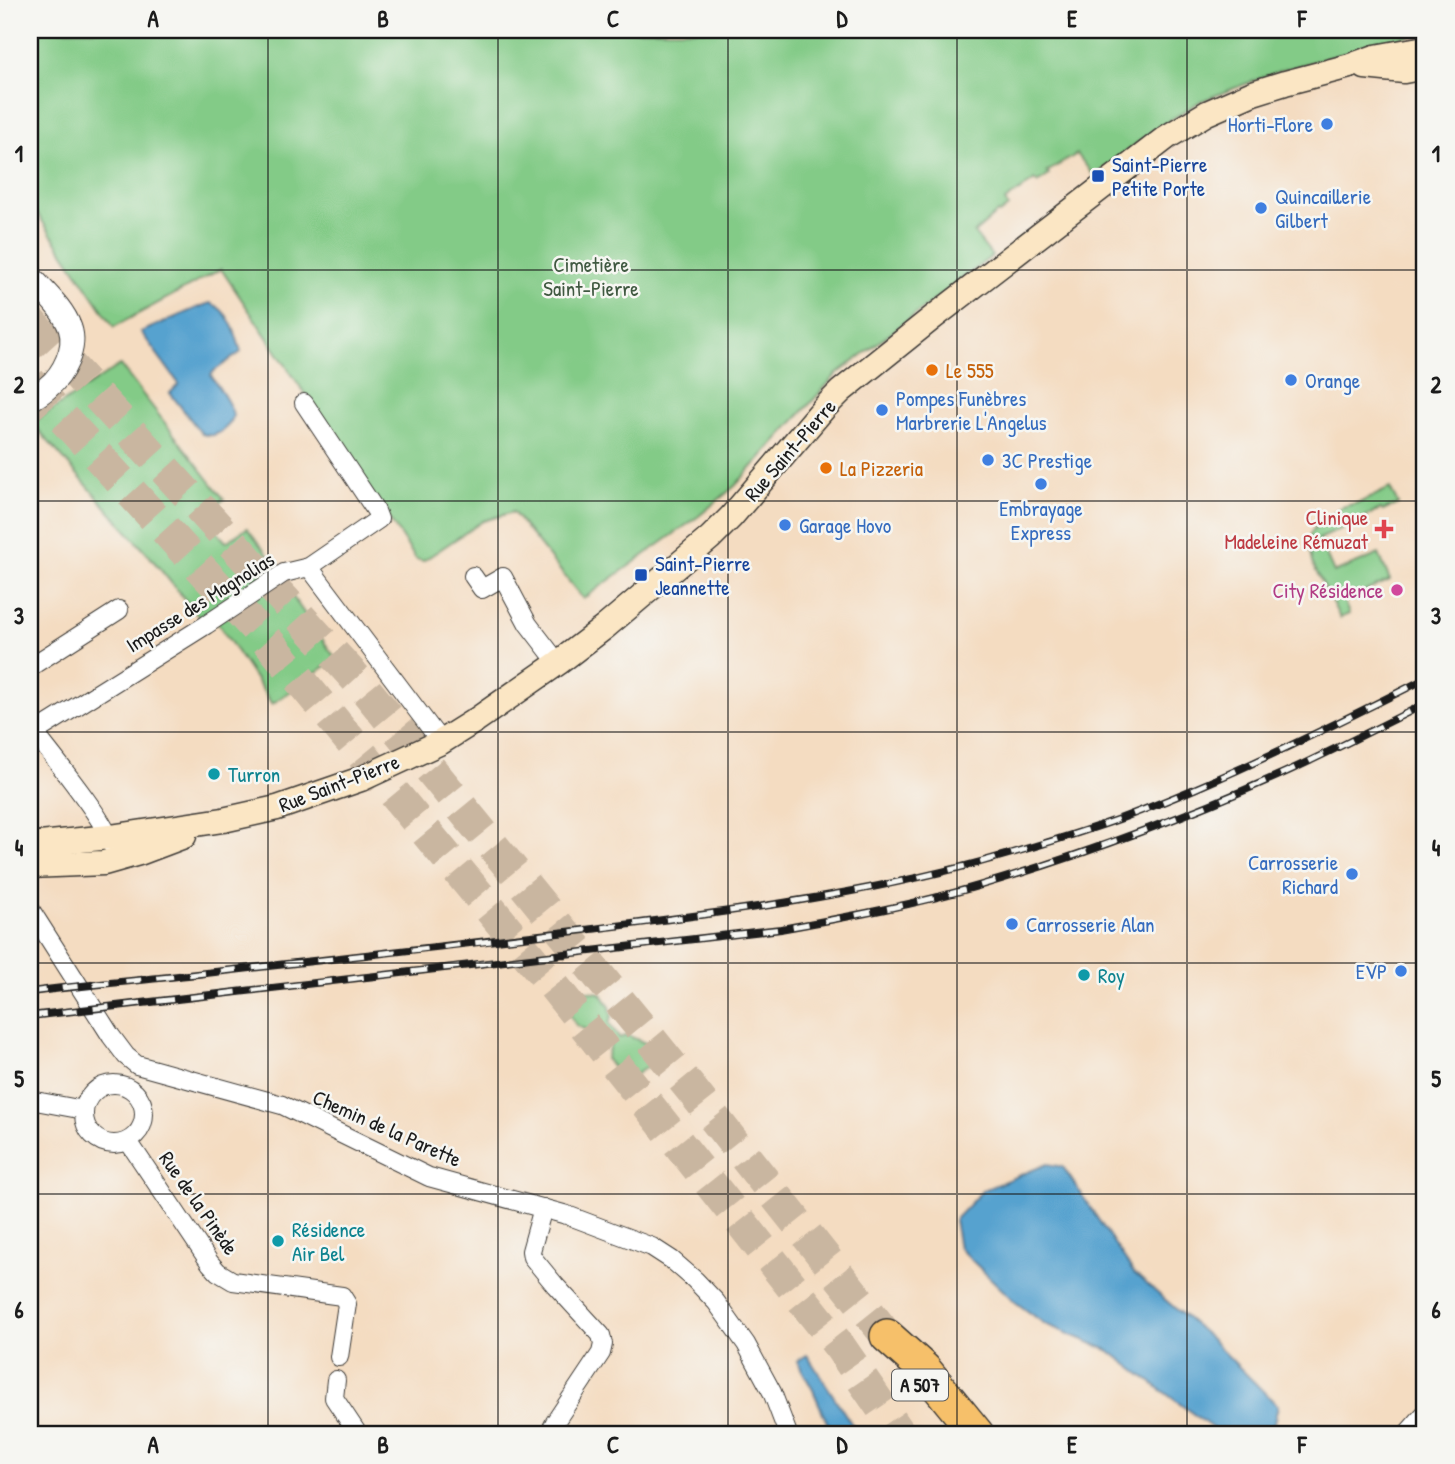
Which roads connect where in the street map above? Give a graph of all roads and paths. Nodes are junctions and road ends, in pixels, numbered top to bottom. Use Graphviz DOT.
graph roads {
  1 [pos="1425,48"];
  2 [pos="1350,66"];
  3 [pos="1425,67"];
  4 [pos="30,276"];
  5 [pos="30,400"];
  6 [pos="304,403"];
  7 [pos="309,568"];
  8 [pos="473,576"];
  9 [pos="119,610"];
  10 [pos="558,663"];
  11 [pos="30,667"];
  12 [pos="32,730"];
  13 [pos="441,742"];
  14 [pos="223,820"];
  15 [pos="110,837"];
  16 [pos="30,845"];
  17 [pos="90,864"];
  18 [pos="30,866"];
  19 [pos="30,909"];
  20 [pos="137,1065"];
  21 [pos="128,1088"];
  22 [pos="30,1100"];
  23 [pos="84,1110"];
  24 [pos="128,1141"];
  25 [pos="543,1208"];
  26 [pos="339,1357"];
  27 [pos="336,1380"];
  28 [pos="1425,1418"];
  29 [pos="358,1434"];
  30 [pos="549,1434"];
  31 [pos="788,1434"];
  32 [pos="952,1434"];
  33 [pos="977,1434"];
  34 [pos="1410,1434"];
  1 -- 2 [label="main road, Rue Saint-Pierre"];
  2 -- 3 [label="main road, Rue Saint-Pierre"];
  2 -- 10 [label="main road, Rue Saint-Pierre"];
  4 -- 5 [label="street"];
  6 -- 7 [label="street, Impasse des Magnolias"];
  7 -- 12 [label="street, Impasse des Magnolias"];
  7 -- 13 [label="street"];
  8 -- 10 [label="street"];
  9 -- 11 [label="street"];
  10 -- 13 [label="main road, Rue Saint-Pierre"];
  12 -- 15 [label="street"];
  13 -- 14 [label="main road, Rue Saint-Pierre"];
  14 -- 15 [label="main road, Rue Saint-Pierre"];
  14 -- 17 [label="main road, Rue Saint-Pierre"];
  15 -- 16 [label="main road, Rue Saint-Pierre"];
  15 -- 17 [label="street"];
  17 -- 18 [label="main road, Rue Saint-Pierre"];
  19 -- 20 [label="street"];
  20 -- 21 [label="street"];
  20 -- 25 [label="street, Chemin de la Parette"];
  21 -- 23 [label="street"];
  21 -- 24 [label="street"];
  22 -- 23 [label="street"];
  23 -- 24 [label="street"];
  24 -- 26 [label="street, Rue de la Pinède"];
  25 -- 30 [label="street"];
  25 -- 31 [label="street, Chemin de la Parette"];
  27 -- 29 [label="street"];
  28 -- 34 [label="street"];
  32 -- 33 [label="highway, A 507"];
}
